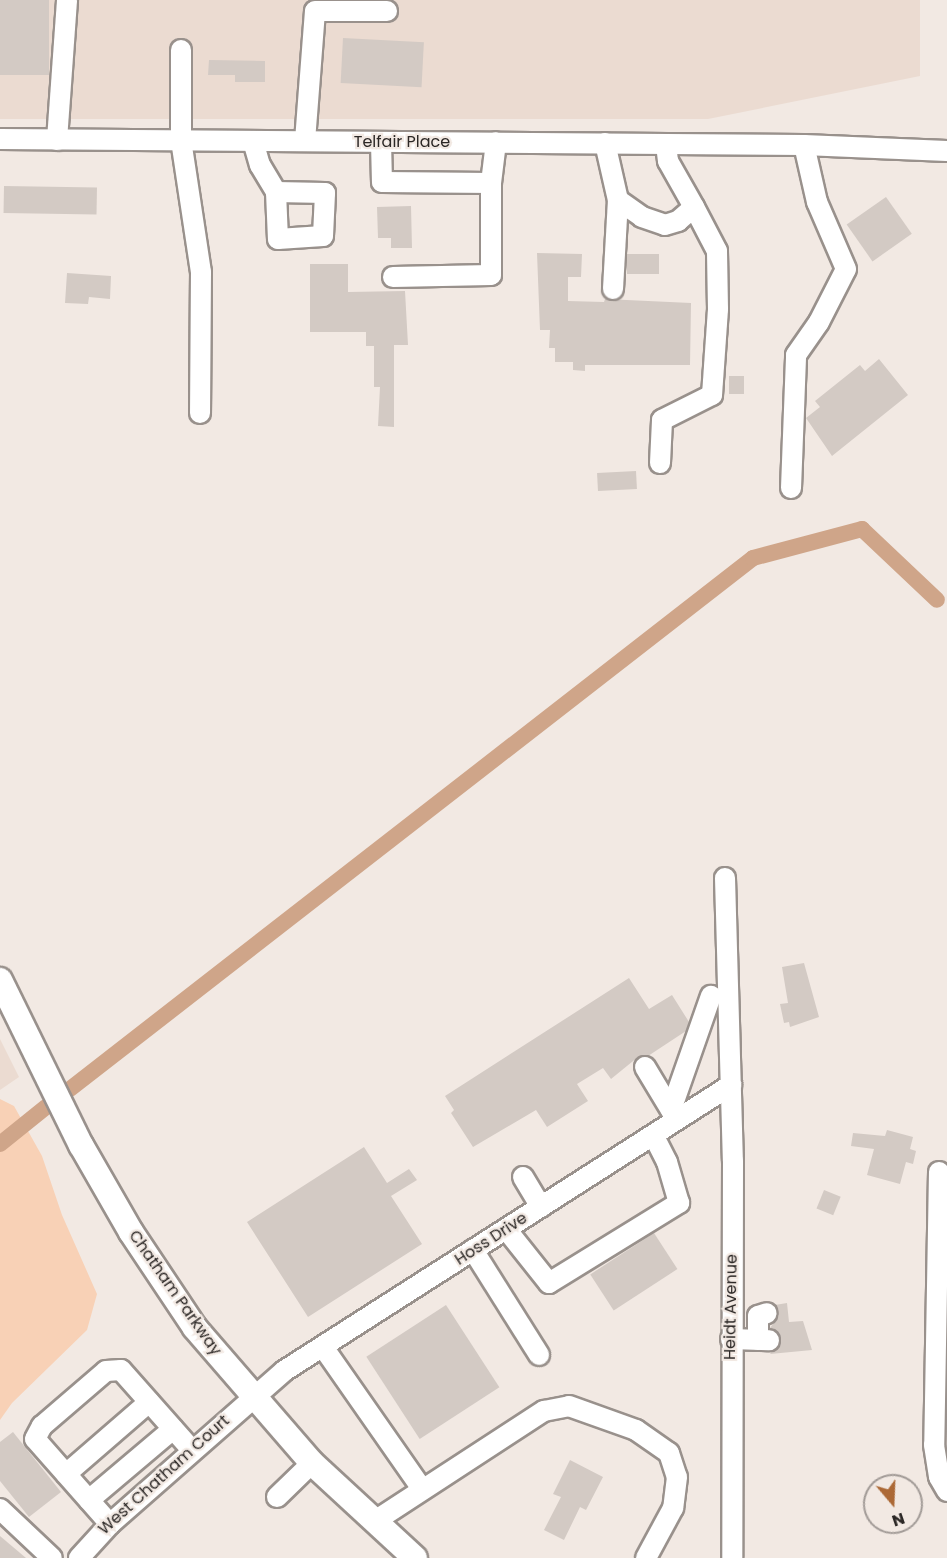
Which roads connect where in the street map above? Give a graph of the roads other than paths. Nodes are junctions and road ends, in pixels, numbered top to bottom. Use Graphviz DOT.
graph roads {
  1 [pos="68,0"];
  2 [pos="387,11"];
  3 [pos="181,50"];
  4 [pos="0,139"];
  5 [pos="57,140"];
  6 [pos="181,140"];
  7 [pos="253,141"];
  8 [pos="305,141"];
  9 [pos="381,142"];
  10 [pos="496,142"];
  11 [pos="605,143"];
  12 [pos="666,144"];
  13 [pos="804,145"];
  14 [pos="947,151"];
  15 [pos="491,183"];
  16 [pos="276,192"];
  17 [pos="618,200"];
  18 [pos="694,207"];
  19 [pos="393,277"];
  20 [pos="613,289"];
  21 [pos="200,413"];
  22 [pos="660,463"];
  23 [pos="791,488"];
  24 [pos="725,878"];
  25 [pos="0,980"];
  26 [pos="711,996"];
  27 [pos="645,1067"];
  28 [pos="731,1084"];
  29 [pos="674,1115"];
  30 [pos="653,1135"];
  31 [pos="939,1172"];
  32 [pos="523,1177"];
  33 [pos="541,1207"];
  34 [pos="506,1229"];
  35 [pos="473,1250"];
  36 [pos="767,1313"];
  37 [pos="731,1339"];
  38 [pos="323,1347"];
  39 [pos="539,1354"];
  40 [pos="252,1396"];
  41 [pos="149,1402"];
  42 [pos="173,1429"];
  43 [pos="940,1442"];
  44 [pos="192,1450"];
  45 [pos="312,1463"];
  46 [pos="66,1474"];
  47 [pos="422,1489"];
  48 [pos="947,1491"];
  49 [pos="278,1497"];
  50 [pos="89,1500"];
  51 [pos="0,1509"];
  52 [pos="375,1521"];
  53 [pos="111,1524"];
  54 [pos="52,1558"];
  55 [pos="80,1558"];
  56 [pos="415,1558"];
  57 [pos="646,1558"];
  58 [pos="732,1558"];
  1 -- 5 [label="street"];
  2 -- 8 [label="street"];
  3 -- 6 [label="street"];
  4 -- 5 [label="street, Telfair Place"];
  5 -- 6 [label="street, Telfair Place"];
  6 -- 7 [label="street, Telfair Place"];
  6 -- 21 [label="street"];
  7 -- 8 [label="street, Telfair Place"];
  7 -- 16 [label="street"];
  8 -- 9 [label="street, Telfair Place"];
  9 -- 10 [label="street, Telfair Place"];
  9 -- 15 [label="street"];
  10 -- 11 [label="street, Telfair Place"];
  10 -- 15 [label="street"];
  11 -- 12 [label="street, Telfair Place"];
  11 -- 17 [label="street"];
  12 -- 13 [label="street, Telfair Place"];
  12 -- 18 [label="street"];
  13 -- 14 [label="street, Telfair Place"];
  13 -- 23 [label="street"];
  15 -- 19 [label="street"];
  17 -- 18 [label="street"];
  17 -- 20 [label="street"];
  18 -- 22 [label="street"];
  24 -- 28 [label="street, Heidt Avenue"];
  25 -- 40 [label="main road, Chatham Parkway"];
  26 -- 29 [label="street"];
  27 -- 29 [label="street"];
  28 -- 29 [label="street, Hoss Drive"];
  28 -- 37 [label="street, Heidt Avenue"];
  29 -- 30 [label="street, Hoss Drive"];
  30 -- 33 [label="street, Hoss Drive"];
  30 -- 34 [label="street"];
  31 -- 43 [label="street"];
  32 -- 33 [label="street"];
  33 -- 34 [label="street, Hoss Drive"];
  34 -- 35 [label="street, Hoss Drive"];
  35 -- 38 [label="street, Hoss Drive"];
  35 -- 39 [label="street"];
  36 -- 37 [label="street"];
  37 -- 58 [label="street, Heidt Avenue"];
  38 -- 40 [label="street, Hoss Drive"];
  38 -- 47 [label="street"];
  40 -- 44 [label="street, West Chatham Court"];
  40 -- 45 [label="main road, Chatham Parkway"];
  41 -- 42 [label="street"];
  41 -- 46 [label="street"];
  41 -- 46 [label="street"];
  42 -- 44 [label="street"];
  42 -- 50 [label="street"];
  43 -- 48 [label="street"];
  44 -- 53 [label="street, West Chatham Court"];
  45 -- 49 [label="street"];
  45 -- 52 [label="main road, Chatham Parkway"];
  46 -- 50 [label="street"];
  47 -- 52 [label="street"];
  47 -- 57 [label="street"];
  50 -- 53 [label="street"];
  51 -- 54 [label="street"];
  52 -- 56 [label="main road, Chatham Parkway"];
  53 -- 55 [label="street, West Chatham Court"];
}
